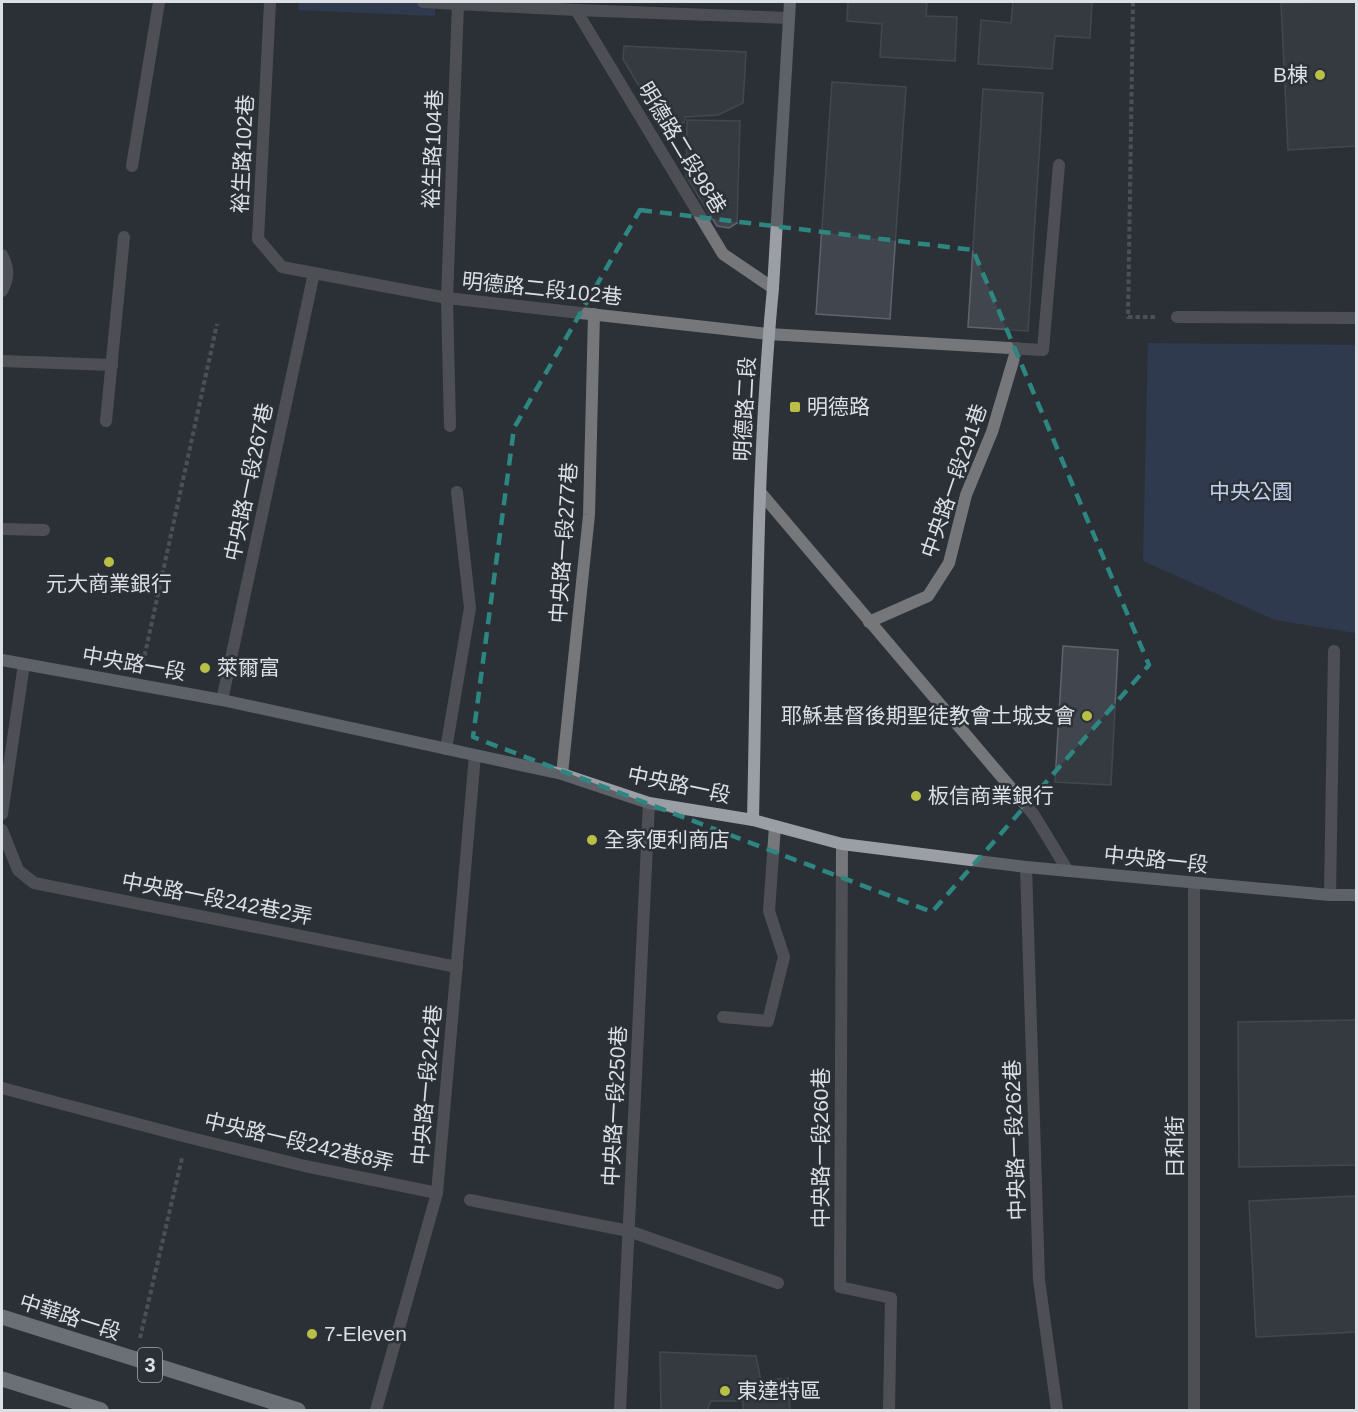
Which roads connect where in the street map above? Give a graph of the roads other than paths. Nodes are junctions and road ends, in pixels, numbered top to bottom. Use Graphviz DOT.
graph roads {
  1 [pos="159,2"];
  2 [pos="270,2"];
  3 [pos="423,2"];
  4 [pos="790,2"];
  5 [pos="458,3"];
  6 [pos="576,10"];
  7 [pos="789,18"];
  8 [pos="1059,165"];
  9 [pos="132,166"];
  10 [pos="124,237"];
  11 [pos="2,255"];
  12 [pos="314,273"];
  13 [pos="773,288"];
  14 [pos="2,291"];
  15 [pos="447,298"];
  16 [pos="594,315"];
  17 [pos="1177,317"];
  18 [pos="1356,318"];
  19 [pos="768,334"];
  20 [pos="1017,348"];
  21 [pos="2,361"];
  22 [pos="112,365"];
  23 [pos="106,421"];
  24 [pos="450,426"];
  25 [pos="458,492"];
  26 [pos="760,492"];
  27 [pos="2,529"];
  28 [pos="44,530"];
  29 [pos="869,622"];
  30 [pos="1334,651"];
  31 [pos="2,660"];
  32 [pos="24,664"];
  33 [pos="222,700"];
  34 [pos="446,749"];
  35 [pos="475,755"];
  36 [pos="562,774"];
  37 [pos="649,803"];
  38 [pos="2,814"];
  39 [pos="753,820"];
  40 [pos="775,826"];
  41 [pos="2,830"];
  42 [pos="842,844"];
  43 [pos="1026,867"];
  44 [pos="1068,871"];
  45 [pos="1194,883"];
  46 [pos="1330,895"];
  47 [pos="1356,895"];
  48 [pos="457,967"];
  49 [pos="723,1017"];
  50 [pos="2,1088"];
  51 [pos="437,1193"];
  52 [pos="470,1200"];
  53 [pos="629,1231"];
  54 [pos="778,1283"];
  55 [pos="2,1317"];
  56 [pos="2,1379"];
  57 [pos="101,1410"];
  58 [pos="298,1410"];
  59 [pos="376,1410"];
  60 [pos="620,1410"];
  61 [pos="890,1410"];
  62 [pos="1057,1410"];
  63 [pos="1194,1410"];
  1 -- 9 [label="street"];
  2 -- 12 [label="street, 裕生路102巷"];
  3 -- 5 [label="street"];
  4 -- 7 [label="street, 明德路二段"];
  5 -- 6 [label="street"];
  5 -- 15 [label="street, 裕生路104巷"];
  6 -- 7 [label="street"];
  6 -- 13 [label="street, 明德路二段98巷"];
  7 -- 13 [label="street, 明德路二段"];
  8 -- 20 [label="street"];
  10 -- 22 [label="street"];
  11 -- 14 [label="street"];
  12 -- 15 [label="street, 明德路二段102巷"];
  12 -- 33 [label="street, 中央路一段267巷"];
  13 -- 19 [label="street, 明德路二段"];
  15 -- 16 [label="street, 明德路二段102巷"];
  15 -- 24 [label="street, 裕生路104巷"];
  16 -- 19 [label="street, 明德路二段102巷"];
  16 -- 36 [label="street, 中央路一段277巷"];
  17 -- 18 [label="street"];
  19 -- 20 [label="street"];
  19 -- 26 [label="street, 明德路二段"];
  20 -- 29 [label="street, 中央路一段291巷"];
  21 -- 22 [label="street"];
  22 -- 23 [label="street"];
  25 -- 34 [label="street"];
  26 -- 29 [label="street"];
  26 -- 39 [label="street, 明德路二段"];
  27 -- 28 [label="street"];
  29 -- 44 [label="street"];
  30 -- 46 [label="street"];
  31 -- 32 [label="street, 中央路一段"];
  32 -- 33 [label="street, 中央路一段"];
  32 -- 38 [label="street"];
  33 -- 34 [label="street, 中央路一段"];
  34 -- 35 [label="street, 中央路一段"];
  35 -- 36 [label="street, 中央路一段"];
  35 -- 48 [label="street, 中央路一段242巷"];
  36 -- 37 [label="street, 中央路一段"];
  37 -- 39 [label="street, 中央路一段"];
  37 -- 53 [label="street, 中央路一段250巷"];
  39 -- 40 [label="street, 中央路一段"];
  40 -- 42 [label="street, 中央路一段"];
  40 -- 49 [label="street"];
  41 -- 48 [label="street, 中央路一段242巷2弄"];
  42 -- 43 [label="street, 中央路一段"];
  42 -- 61 [label="street, 中央路一段260巷"];
  43 -- 44 [label="street, 中央路一段"];
  43 -- 62 [label="street, 中央路一段262巷"];
  44 -- 45 [label="street, 中央路一段"];
  45 -- 46 [label="street, 中央路一段"];
  45 -- 63 [label="street, 日和街"];
  46 -- 47 [label="street, 中央路一段"];
  48 -- 51 [label="street, 中央路一段242巷"];
  50 -- 51 [label="street, 中央路一段242巷8弄"];
  51 -- 59 [label="street, 中央路一段242巷"];
  52 -- 53 [label="street"];
  53 -- 54 [label="street"];
  53 -- 60 [label="street, 中央路一段250巷"];
  55 -- 58 [label="main road, 中華路一段 / 3"];
  56 -- 57 [label="main road"];
}
